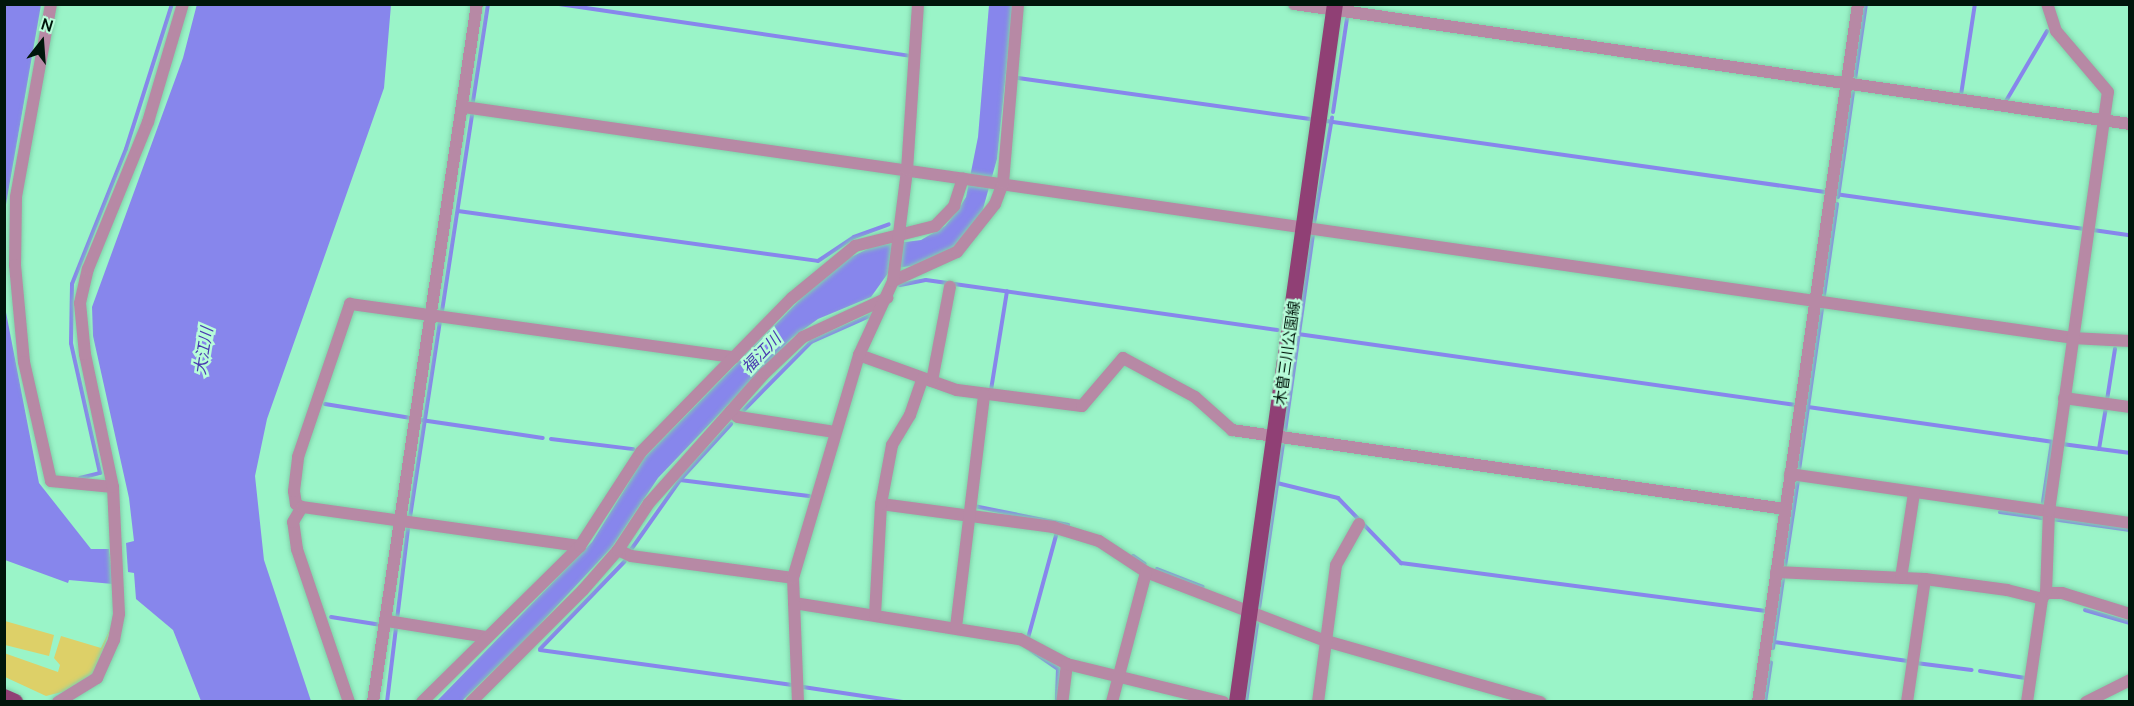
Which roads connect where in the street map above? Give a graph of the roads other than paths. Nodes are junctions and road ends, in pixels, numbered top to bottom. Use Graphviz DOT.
graph roads {
  1 [pos="51,4"];
  2 [pos="183,4"];
  3 [pos="477,4"];
  4 [pos="918,4"];
  5 [pos="1018,4"];
  6 [pos="1294,4"];
  7 [pos="1858,4"];
  8 [pos="2047,4"];
  9 [pos="1335,7"];
  10 [pos="1846,83"];
  11 [pos="464,107"];
  12 [pos="2104,121"];
  13 [pos="2130,124"];
  14 [pos="907,170"];
  15 [pos="965,178"];
  16 [pos="1001,183"];
  17 [pos="1305,228"];
  18 [pos="900,235"];
  19 [pos="893,279"];
  20 [pos="950,287"];
  21 [pos="887,298"];
  22 [pos="1815,302"];
  23 [pos="431,315"];
  24 [pos="2072,338"];
  25 [pos="2130,341"];
  26 [pos="859,355"];
  27 [pos="734,357"];
  28 [pos="927,379"];
  29 [pos="984,395"];
  30 [pos="2064,398"];
  31 [pos="2130,407"];
  32 [pos="731,411"];
  33 [pos="835,432"];
  34 [pos="1275,436"];
  35 [pos="1790,474"];
  36 [pos="113,487"];
  37 [pos="1914,493"];
  38 [pos="881,504"];
  39 [pos="302,507"];
  40 [pos="1785,509"];
  41 [pos="2049,511"];
  42 [pos="971,515"];
  43 [pos="402,522"];
  44 [pos="1359,524"];
  45 [pos="2130,524"];
  46 [pos="580,546"];
  47 [pos="618,550"];
  48 [pos="1146,572"];
  49 [pos="1776,572"];
  50 [pos="793,578"];
  51 [pos="1901,578"];
  52 [pos="1924,579"];
  53 [pos="2044,596"];
  54 [pos="794,603"];
  55 [pos="1249,612"];
  56 [pos="2130,614"];
  57 [pos="875,615"];
  58 [pos="392,622"];
  59 [pos="956,627"];
  60 [pos="486,637"];
  61 [pos="1326,641"];
  62 [pos="1067,664"];
  63 [pos="1116,676"];
  64 [pos="2130,680"];
  65 [pos="4,698"];
  66 [pos="15,702"];
  67 [pos="58,702"];
  68 [pos="349,702"];
  69 [pos="373,702"];
  70 [pos="422,702"];
  71 [pos="471,702"];
  72 [pos="798,702"];
  73 [pos="1062,702"];
  74 [pos="1112,702"];
  75 [pos="1223,702"];
  76 [pos="1237,702"];
  77 [pos="1318,702"];
  78 [pos="1540,702"];
  79 [pos="1758,702"];
  80 [pos="1907,702"];
  81 [pos="2027,702"];
  82 [pos="2086,702"];
  1 -- 36 [label="street"];
  2 -- 36 [label="street"];
  3 -- 11 [label="street"];
  4 -- 14 [label="street"];
  5 -- 16 [label="street"];
  6 -- 9 [label="street"];
  7 -- 10 [label="street"];
  8 -- 12 [label="street"];
  9 -- 10 [label="street"];
  9 -- 17 [label="main road, 木曽三川公園線"];
  10 -- 12 [label="street"];
  10 -- 22 [label="street"];
  11 -- 14 [label="street"];
  11 -- 23 [label="street"];
  12 -- 13 [label="street"];
  12 -- 24 [label="street"];
  14 -- 15 [label="street"];
  14 -- 18 [label="street"];
  15 -- 16 [label="street"];
  15 -- 18 [label="street"];
  16 -- 17 [label="street"];
  16 -- 19 [label="street"];
  17 -- 22 [label="street"];
  17 -- 34 [label="main road, 木曽三川公園線"];
  18 -- 19 [label="street"];
  18 -- 27 [label="street"];
  19 -- 21 [label="street"];
  20 -- 28 [label="street"];
  21 -- 26 [label="street"];
  21 -- 32 [label="street"];
  22 -- 24 [label="street"];
  22 -- 35 [label="street"];
  23 -- 27 [label="street"];
  23 -- 39 [label="street"];
  23 -- 43 [label="street"];
  24 -- 25 [label="street"];
  24 -- 30 [label="street"];
  26 -- 28 [label="street"];
  26 -- 33 [label="street"];
  27 -- 46 [label="street"];
  28 -- 29 [label="street"];
  28 -- 38 [label="street"];
  29 -- 34 [label="street"];
  29 -- 42 [label="street"];
  30 -- 31 [label="street"];
  30 -- 41 [label="street"];
  32 -- 33 [label="street"];
  32 -- 47 [label="street"];
  33 -- 50 [label="street"];
  34 -- 40 [label="street"];
  34 -- 55 [label="main road, 木曽三川公園線"];
  35 -- 37 [label="street"];
  35 -- 40 [label="street"];
  36 -- 67 [label="street"];
  37 -- 41 [label="street"];
  37 -- 51 [label="street"];
  38 -- 42 [label="street"];
  38 -- 57 [label="street"];
  39 -- 43 [label="street"];
  39 -- 68 [label="street"];
  40 -- 49 [label="street"];
  41 -- 45 [label="street"];
  41 -- 53 [label="street"];
  42 -- 48 [label="street"];
  42 -- 59 [label="street"];
  43 -- 46 [label="street"];
  43 -- 58 [label="street"];
  44 -- 61 [label="street"];
  46 -- 60 [label="street"];
  47 -- 50 [label="street"];
  47 -- 71 [label="street"];
  48 -- 55 [label="street"];
  48 -- 63 [label="street"];
  49 -- 51 [label="street"];
  49 -- 79 [label="street"];
  50 -- 54 [label="street"];
  51 -- 52 [label="street"];
  52 -- 53 [label="street"];
  52 -- 80 [label="street"];
  53 -- 56 [label="street"];
  53 -- 81 [label="street"];
  54 -- 57 [label="street"];
  54 -- 72 [label="street"];
  55 -- 61 [label="street"];
  55 -- 76 [label="main road, 木曽三川公園線"];
  57 -- 59 [label="street"];
  58 -- 60 [label="street"];
  58 -- 69 [label="street"];
  59 -- 62 [label="street"];
  60 -- 70 [label="street"];
  61 -- 77 [label="street"];
  61 -- 78 [label="street"];
  62 -- 63 [label="street"];
  62 -- 73 [label="street"];
  63 -- 74 [label="street"];
  63 -- 75 [label="street"];
  64 -- 82 [label="street"];
  65 -- 66 [label="main road"];
}
